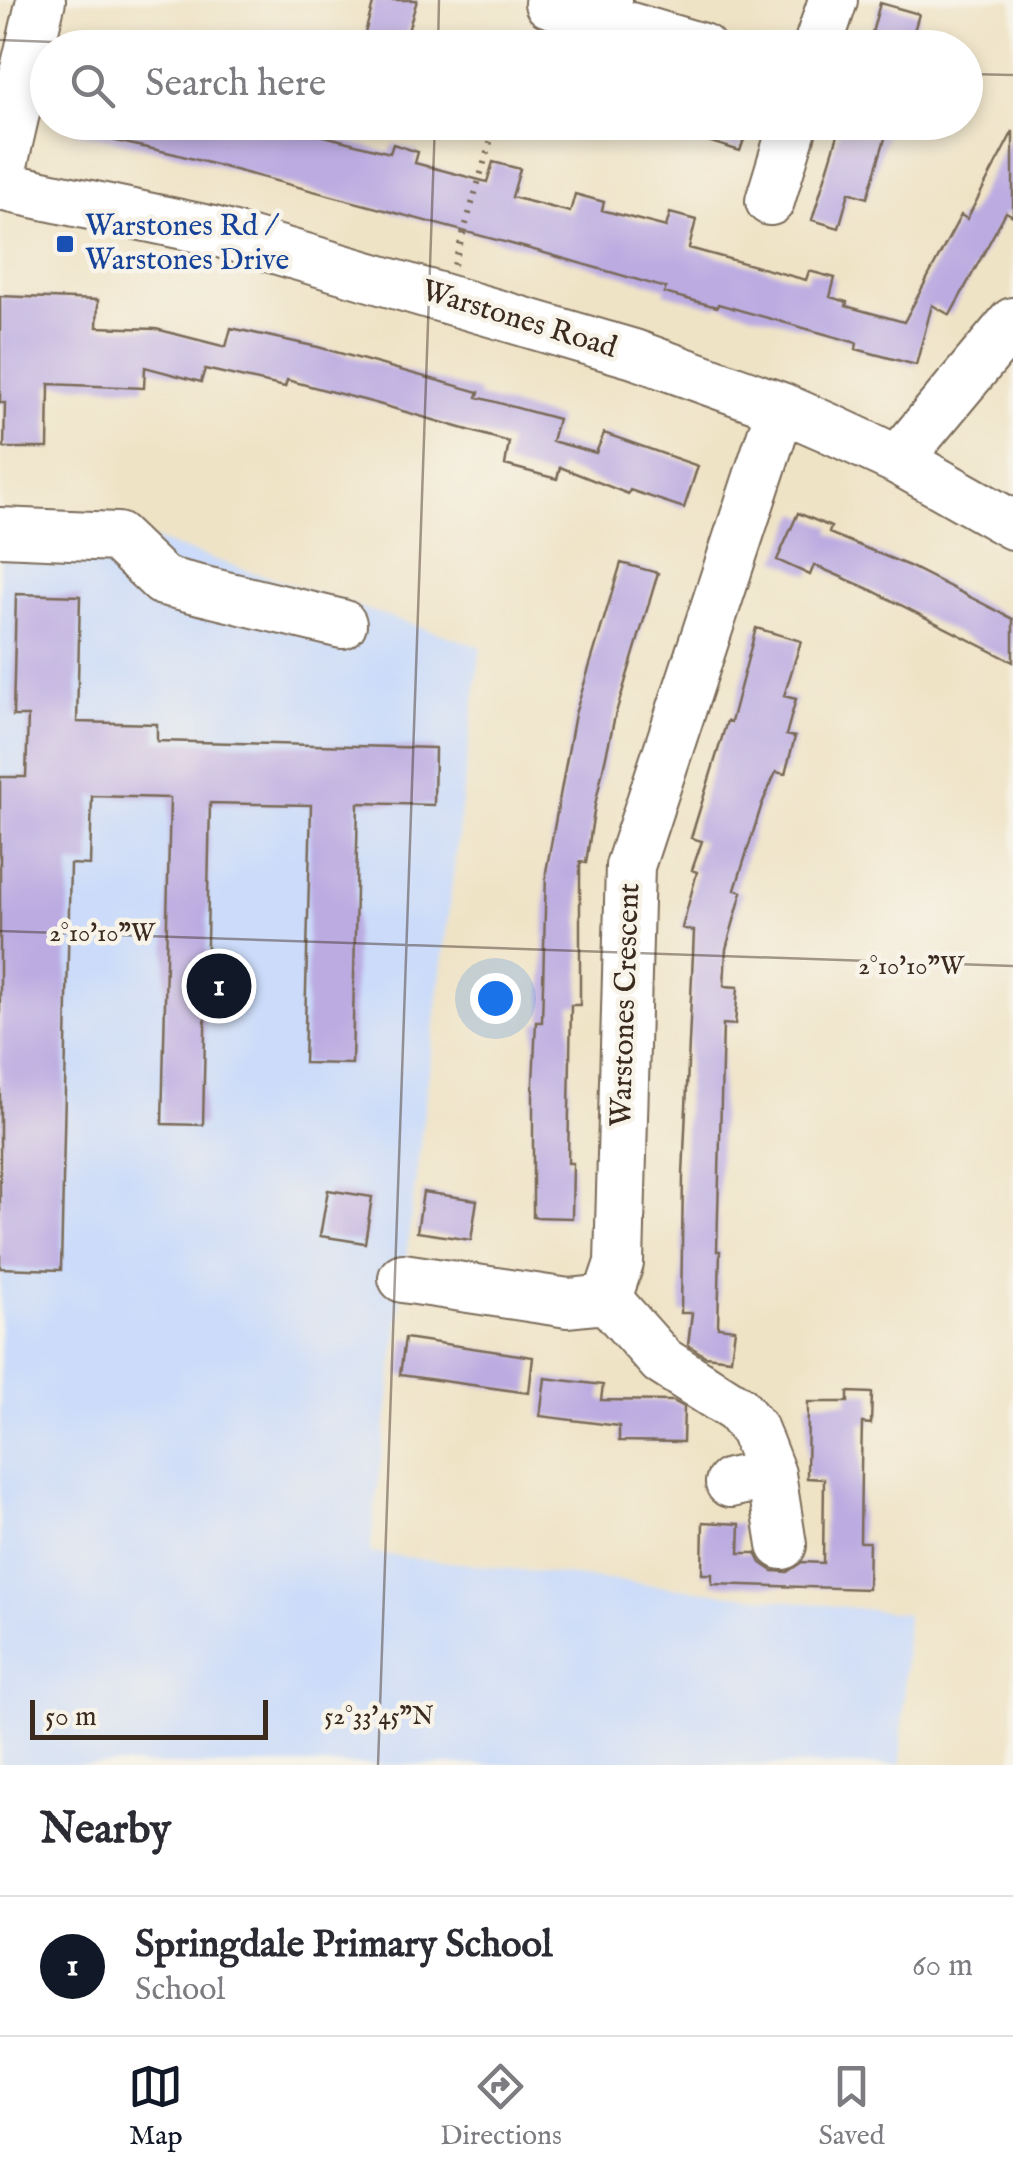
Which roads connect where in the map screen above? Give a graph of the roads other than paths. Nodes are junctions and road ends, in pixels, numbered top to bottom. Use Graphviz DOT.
graph roads {
  1 [pos="41,0"];
  2 [pos="832,0"];
  3 [pos="549,2"];
  4 [pos="606,9"];
  5 [pos="34,30"];
  6 [pos="658,30"];
  7 [pos="823,30"];
  8 [pos="30,48"];
  9 [pos="789,140"];
  10 [pos="0,178"];
  11 [pos="0,186"];
  12 [pos="770,201"];
  13 [pos="1013,322"];
  14 [pos="781,407"];
  15 [pos="898,460"];
  16 [pos="1013,525"];
  17 [pos="0,532"];
  18 [pos="342,624"];
  19 [pos="403,1278"];
  20 [pos="607,1298"];
  21 [pos="782,1545"];
  1 -- 5 [label="street"];
  2 -- 7 [label="street"];
  3 -- 4 [label="street"];
  4 -- 6 [label="street"];
  8 -- 10 [label="street"];
  9 -- 12 [label="street"];
  11 -- 14 [label="street, Warstones Road"];
  13 -- 15 [label="street"];
  14 -- 15 [label="street, Warstones Road"];
  14 -- 20 [label="street, Warstones Crescent"];
  15 -- 16 [label="street, Warstones Road"];
  17 -- 18 [label="street"];
  19 -- 20 [label="street"];
  20 -- 21 [label="street"];
}
